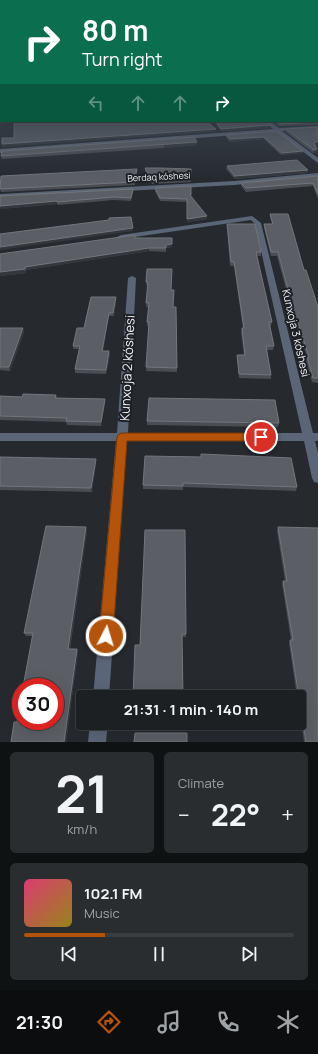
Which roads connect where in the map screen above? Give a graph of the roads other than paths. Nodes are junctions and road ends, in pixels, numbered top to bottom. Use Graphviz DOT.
graph roads {
  1 [pos="267,122"];
  2 [pos="318,127"];
  3 [pos="277,131"];
  4 [pos="0,150"];
  5 [pos="318,161"];
  6 [pos="318,175"];
  7 [pos="0,196"];
  8 [pos="110,238"];
  9 [pos="132,278"];
  10 [pos="0,437"];
  11 [pos="122,437"];
  12 [pos="313,437"];
  13 [pos="318,478"];
  14 [pos="102,690"];
  15 [pos="98,730"];
  16 [pos="97,742"];
  1 -- 3 [label="street"];
  2 -- 3 [label="street"];
  3 -- 4 [label="street"];
  3 -- 5 [label="street"];
  6 -- 7 [label="street, Berdaq kóshesi"];
  8 -- 12 [label="street, Kunxoja 3 kóshesi"];
  9 -- 11 [label="street, Kunxoja 2 kóshesi"];
  10 -- 11 [label="street"];
  11 -- 12 [label="street"];
  11 -- 14 [label="street, Kunxoja 2 kóshesi"];
  12 -- 13 [label="street, Kunxoja 3 kóshesi"];
  15 -- 16 [label="street"];
}
